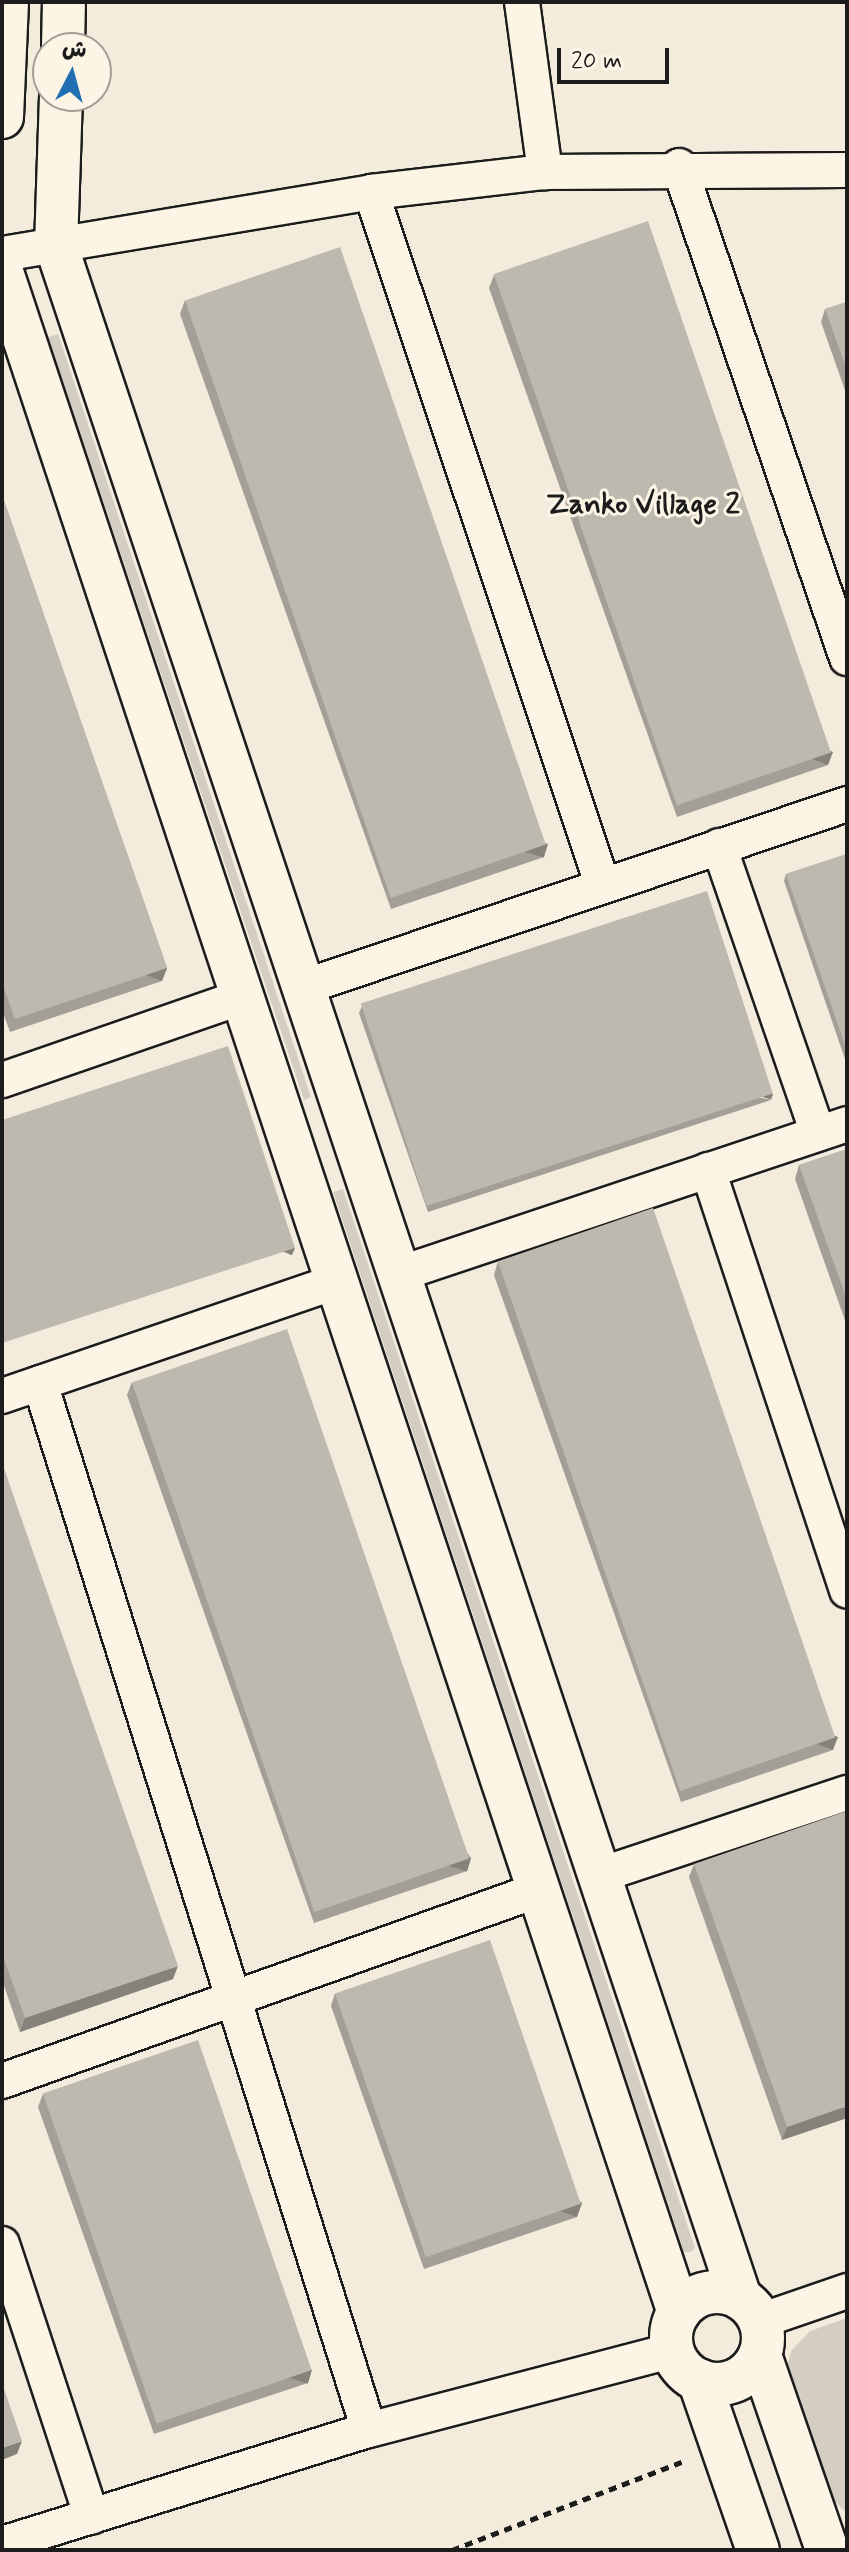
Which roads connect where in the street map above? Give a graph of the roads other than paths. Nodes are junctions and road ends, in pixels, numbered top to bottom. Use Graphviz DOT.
graph roads {
  1 [pos="7,2"];
  2 [pos="64,2"];
  3 [pos="522,2"];
  4 [pos="63,32"];
  5 [pos="60,112"];
  6 [pos="2,117"];
  7 [pos="847,151"];
  8 [pos="679,166"];
  9 [pos="758,168"];
  10 [pos="847,170"];
  11 [pos="545,172"];
  12 [pos="371,192"];
  13 [pos="56,245"];
  14 [pos="2,254"];
  15 [pos="2,272"];
  16 [pos="847,658"];
  17 [pos="847,804"];
  18 [pos="719,846"];
  19 [pos="603,886"];
  20 [pos="304,987"];
  21 [pos="242,997"];
  22 [pos="2,1080"];
  23 [pos="832,1128"];
  24 [pos="351,1129"];
  25 [pos="292,1148"];
  26 [pos="708,1170"];
  27 [pos="399,1274"];
  28 [pos="337,1281"];
  29 [pos="40,1383"];
  30 [pos="2,1396"];
  31 [pos="847,1591"];
  32 [pos="847,1793"];
  33 [pos="600,1875"];
  34 [pos="538,1890"];
  35 [pos="229,1999"];
  36 [pos="2,2081"];
  37 [pos="2,2244"];
  38 [pos="847,2291"];
  39 [pos="753,2325"];
  40 [pos="684,2348"];
  41 [pos="369,2430"];
  42 [pos="92,2517"];
  43 [pos="2,2544"];
  44 [pos="758,2550"];
  45 [pos="827,2550"];
  1 -- 6 [label="street"];
  2 -- 4 [label="street"];
  3 -- 11 [label="street"];
  5 -- 13 [label="street"];
  7 -- 9 [label="street"];
  8 -- 9 [label="street"];
  8 -- 11 [label="street"];
  8 -- 16 [label="street"];
  9 -- 10 [label="street"];
  11 -- 12 [label="street"];
  12 -- 13 [label="street"];
  12 -- 19 [label="street"];
  13 -- 14 [label="street"];
  13 -- 20 [label="street"];
  15 -- 21 [label="street"];
  17 -- 18 [label="street"];
  18 -- 19 [label="street"];
  18 -- 23 [label="street"];
  19 -- 20 [label="street"];
  20 -- 24 [label="street"];
  21 -- 22 [label="street"];
  21 -- 25 [label="street"];
  23 -- 26 [label="street"];
  24 -- 25 [label="street"];
  24 -- 27 [label="street"];
  25 -- 28 [label="street"];
  26 -- 27 [label="street"];
  26 -- 31 [label="street"];
  27 -- 33 [label="street"];
  28 -- 29 [label="street"];
  28 -- 34 [label="street"];
  29 -- 30 [label="street"];
  29 -- 35 [label="street"];
  32 -- 33 [label="street"];
  33 -- 39 [label="street"];
  34 -- 35 [label="street"];
  34 -- 40 [label="street"];
  35 -- 36 [label="street"];
  35 -- 41 [label="street"];
  37 -- 42 [label="street"];
  38 -- 39 [label="street"];
  39 -- 40 [label="street"];
  39 -- 40 [label="street"];
  39 -- 45 [label="street"];
  40 -- 41 [label="street"];
  40 -- 44 [label="street"];
  41 -- 42 [label="street"];
  42 -- 43 [label="street"];
}
